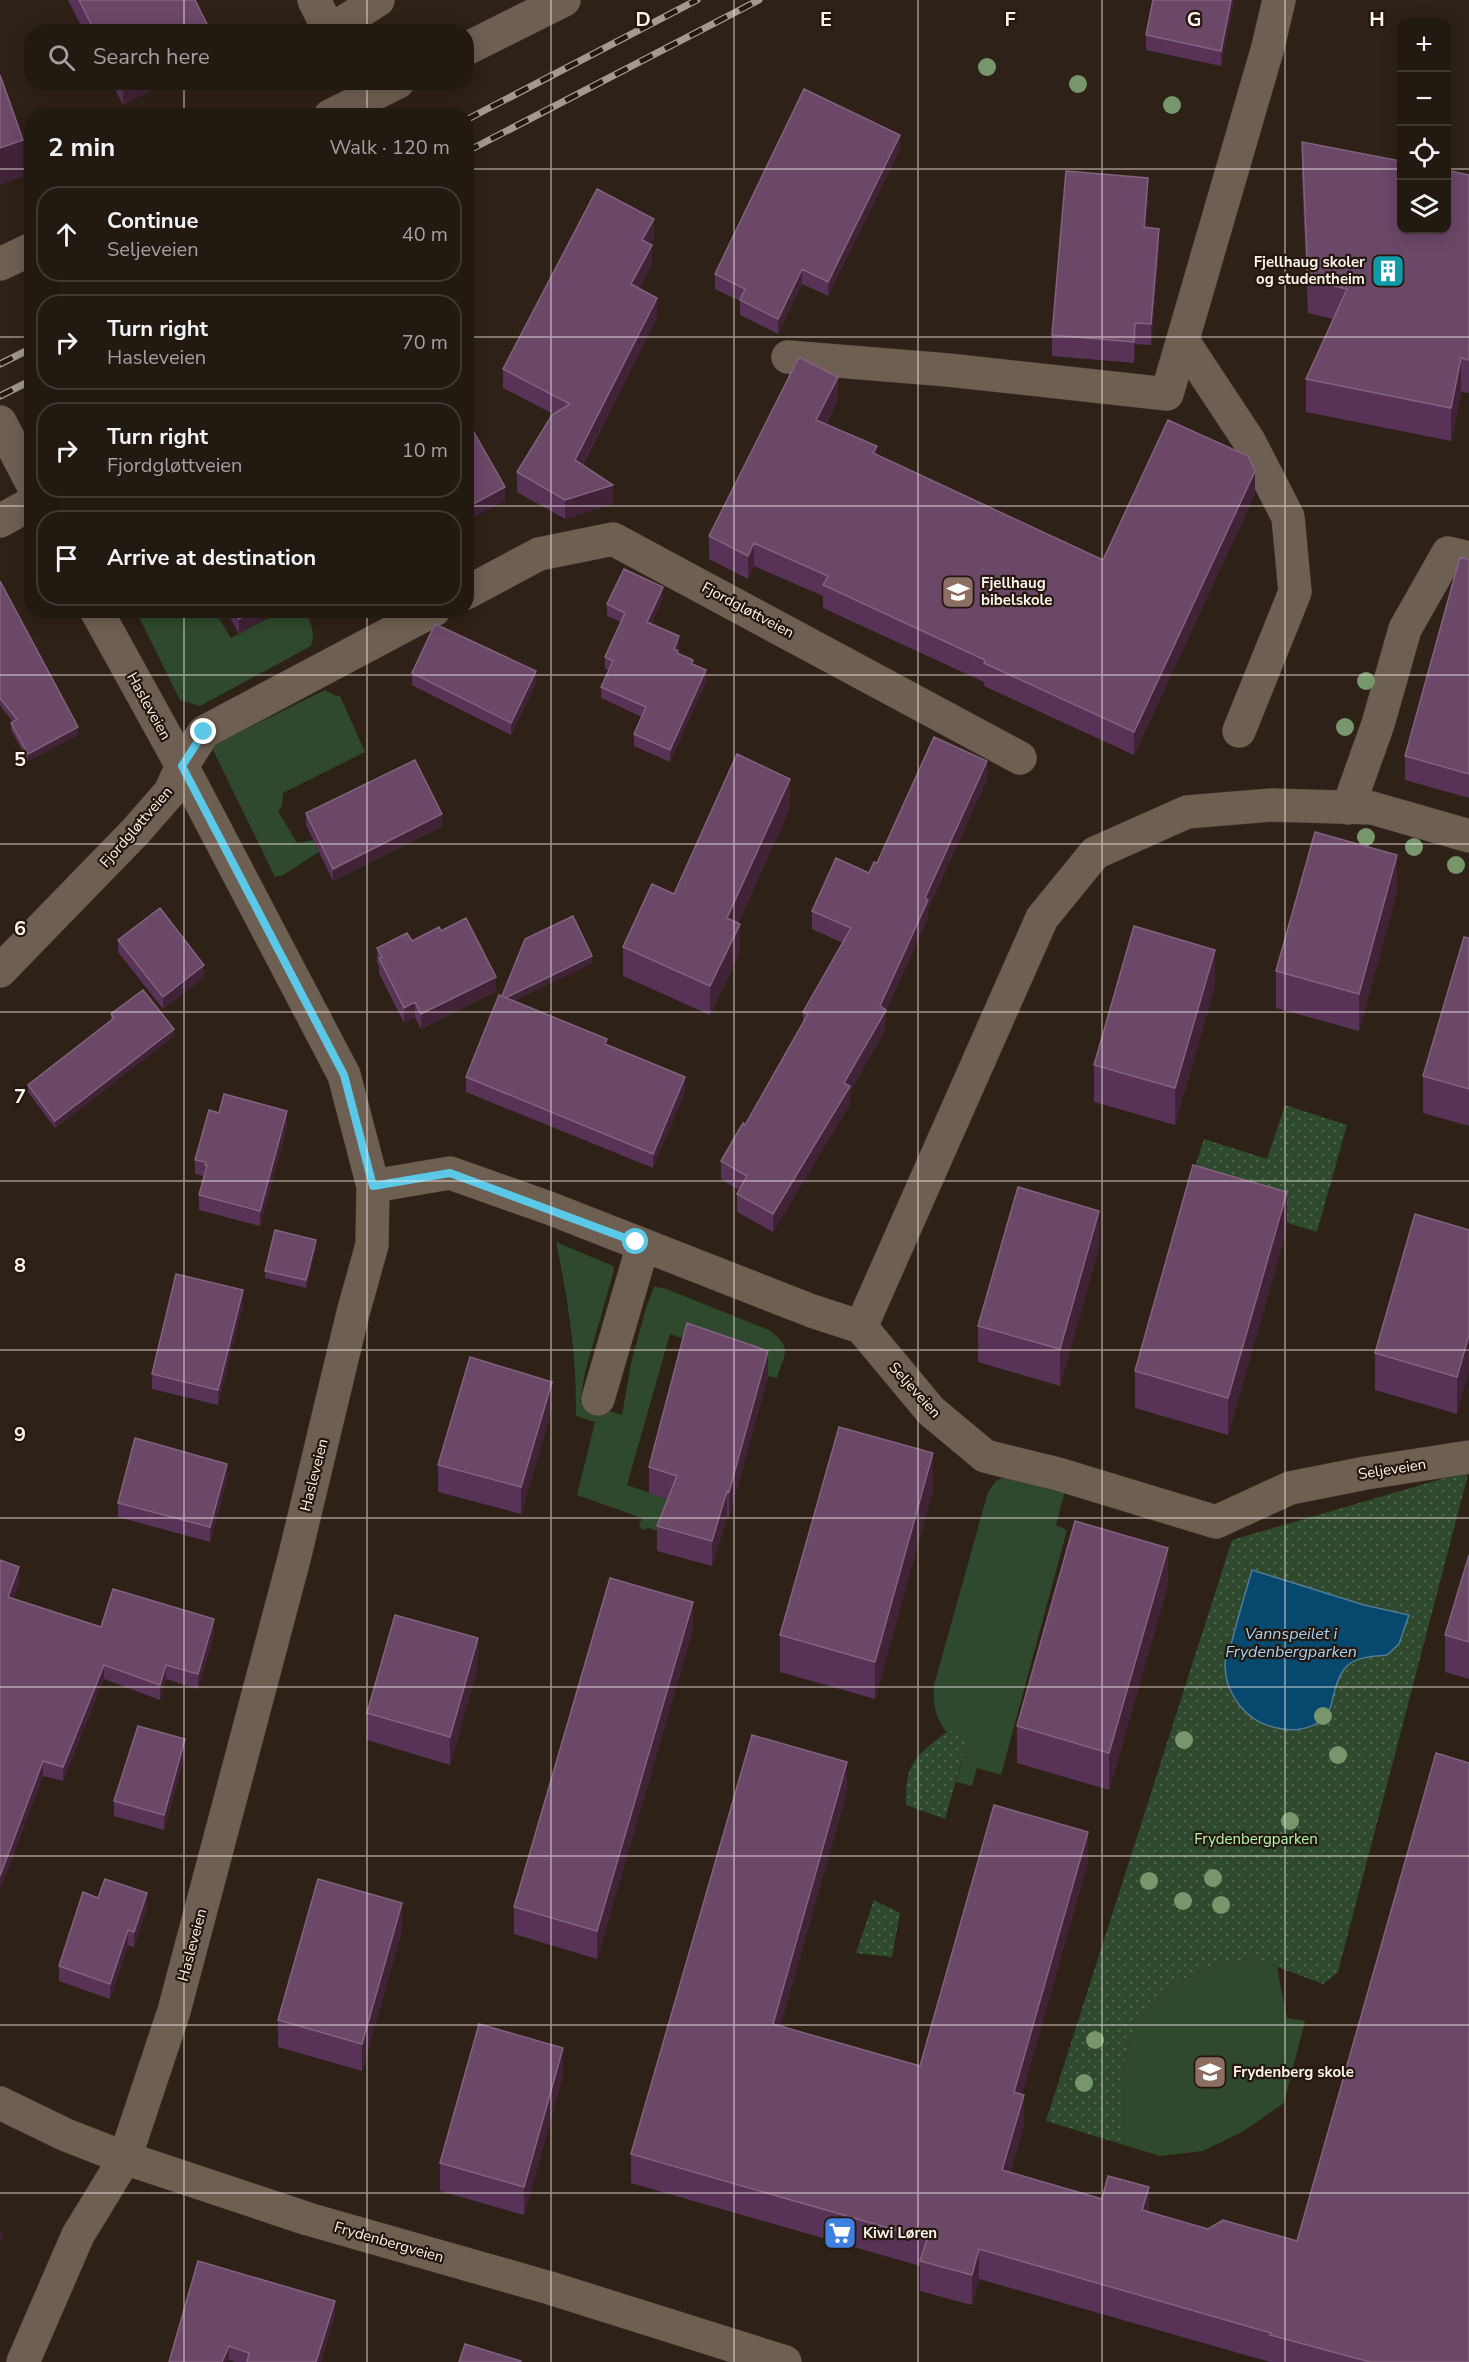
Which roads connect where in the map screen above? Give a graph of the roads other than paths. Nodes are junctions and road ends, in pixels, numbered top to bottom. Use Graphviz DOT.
graph roads {
  1 [pos="314,0"];
  2 [pos="378,0"];
  3 [pos="564,0"];
  4 [pos="1279,0"];
  5 [pos="326,24"];
  6 [pos="341,24"];
  7 [pos="474,45"];
  8 [pos="362,91"];
  9 [pos="340,108"];
  10 [pos="24,253"];
  11 [pos="0,264"];
  12 [pos="1183,341"];
  13 [pos="788,357"];
  14 [pos="0,422"];
  15 [pos="24,468"];
  16 [pos="24,507"];
  17 [pos="0,521"];
  18 [pos="1469,558"];
  19 [pos="474,589"];
  20 [pos="100,618"];
  21 [pos="419,618"];
  22 [pos="1239,731"];
  23 [pos="1020,758"];
  24 [pos="182,766"];
  25 [pos="1348,808"];
  26 [pos="1469,836"];
  27 [pos="0,971"];
  28 [pos="373,1186"];
  29 [pos="643,1245"];
  30 [pos="861,1327"];
  31 [pos="598,1400"];
  32 [pos="1469,1457"];
  33 [pos="0,2103"];
  34 [pos="125,2158"];
  35 [pos="23,2362"];
  36 [pos="785,2362"];
  1 -- 5 [label="street"];
  2 -- 6 [label="street"];
  3 -- 7 [label="street"];
  4 -- 12 [label="street"];
  8 -- 9 [label="street"];
  10 -- 11 [label="street"];
  12 -- 13 [label="street"];
  12 -- 22 [label="street"];
  14 -- 15 [label="street"];
  16 -- 17 [label="street"];
  18 -- 25 [label="street"];
  19 -- 23 [label="street, Fjordgløttveien"];
  20 -- 24 [label="street, Hasleveien"];
  21 -- 24 [label="street, Fjordgløttveien"];
  24 -- 27 [label="street, Fjordgløttveien"];
  24 -- 28 [label="street, Hasleveien"];
  25 -- 26 [label="street"];
  25 -- 30 [label="street"];
  28 -- 29 [label="street, Seljeveien"];
  28 -- 34 [label="street, Hasleveien"];
  29 -- 30 [label="street, Seljeveien"];
  29 -- 31 [label="street"];
  30 -- 32 [label="street, Seljeveien"];
  33 -- 34 [label="street, Frydenbergveien"];
  34 -- 35 [label="street, Hasleveien"];
  34 -- 36 [label="street, Frydenbergveien"];
}
